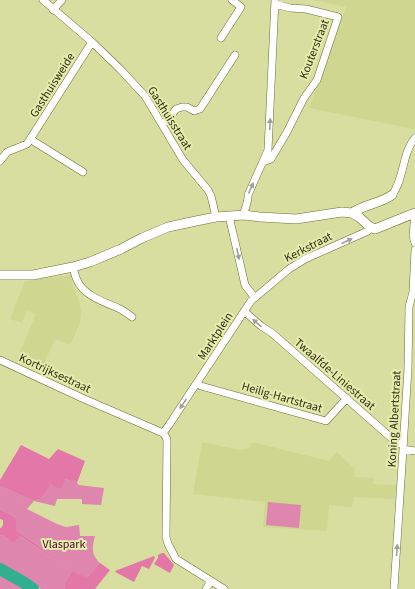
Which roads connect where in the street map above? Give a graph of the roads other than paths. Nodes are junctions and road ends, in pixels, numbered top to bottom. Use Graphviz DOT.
graph roads {
  1 [pos="43,0"];
  2 [pos="62,0"];
  3 [pos="232,0"];
  4 [pos="275,2"];
  5 [pos="53,10"];
  6 [pos="221,38"];
  7 [pos="92,42"];
  8 [pos="234,56"];
  9 [pos="162,124"];
  10 [pos="415,138"];
  11 [pos="30,140"];
  12 [pos="0,161"];
  13 [pos="263,162"];
  14 [pos="83,172"];
  15 [pos="392,196"];
  16 [pos="352,213"];
  17 [pos="415,213"];
  18 [pos="244,215"];
  19 [pos="229,216"];
  20 [pos="216,218"];
  21 [pos="370,227"];
  22 [pos="415,243"];
  23 [pos="415,250"];
  24 [pos="74,267"];
  25 [pos="0,275"];
  26 [pos="255,298"];
  27 [pos="244,311"];
  28 [pos="132,317"];
  29 [pos="272,333"];
  30 [pos="0,360"];
  31 [pos="411,368"];
  32 [pos="197,383"];
  33 [pos="347,398"];
  34 [pos="164,435"];
  35 [pos="403,447"];
  36 [pos="415,451"];
  37 [pos="211,581"];
  38 [pos="206,589"];
  39 [pos="224,589"];
  40 [pos="394,589"];
  1 -- 5 [label="street, Gasthuisstraat"];
  2 -- 5 [label="street"];
  3 -- 6 [label="street"];
  13 -- 4 [label="street, Kouterstraat, one-way"];
  4 -- 13 [label="street, Kouterstraat"];
  5 -- 7 [label="street, Gasthuisstraat"];
  7 -- 9 [label="street, Gasthuisstraat"];
  7 -- 11 [label="street, Gasthuisweide"];
  8 -- 9 [label="street"];
  9 -- 20 [label="street, Gasthuisstraat"];
  10 -- 15 [label="street"];
  11 -- 12 [label="street, Gasthuisweide"];
  11 -- 14 [label="street"];
  18 -- 13 [label="street, Kouterstraat, one-way"];
  15 -- 16 [label="street"];
  16 -- 18 [label="street"];
  16 -- 21 [label="street"];
  17 -- 21 [label="street, Kerkstraat"];
  17 -- 22 [label="street"];
  18 -- 19 [label="street"];
  19 -- 20 [label="street"];
  19 -- 26 [label="street, one-way"];
  20 -- 24 [label="street"];
  26 -- 21 [label="street, Kerkstraat, one-way"];
  23 -- 31 [label="street, Koning Albertstraat"];
  24 -- 25 [label="street"];
  24 -- 28 [label="street"];
  26 -- 27 [label="street, Kerkstraat"];
  29 -- 27 [label="street, Marktplein, one-way"];
  27 -- 32 [label="street, Marktplein"];
  29 -- 33 [label="street, Twaalfde-Liniestraat"];
  30 -- 34 [label="street, Kortrijksestraat"];
  31 -- 35 [label="street, Koning Albertstraat"];
  32 -- 33 [label="street, Heilig-Hartstraat"];
  32 -- 34 [label="street, Marktplein, one-way"];
  33 -- 35 [label="street, Twaalfde-Liniestraat"];
  34 -- 37 [label="street, Marktplein"];
  35 -- 36 [label="street"];
  40 -- 35 [label="street, Koning Albertstraat, one-way"];
  37 -- 38 [label="street"];
  37 -- 39 [label="street, Marktplein"];
}
